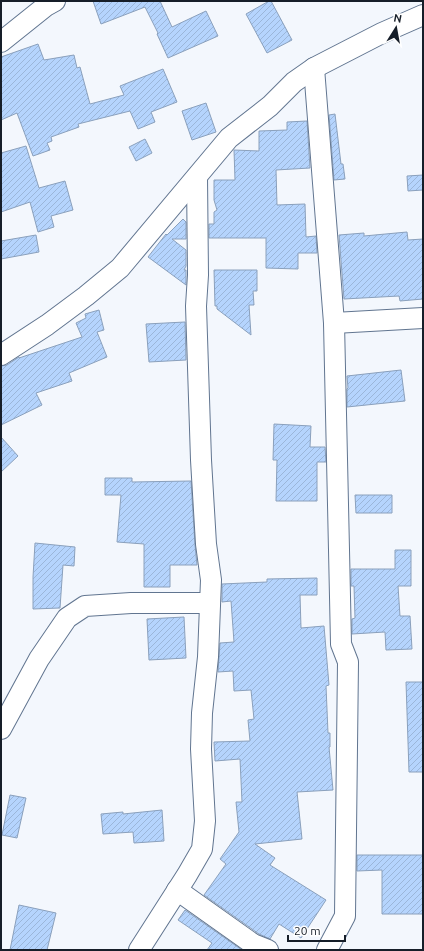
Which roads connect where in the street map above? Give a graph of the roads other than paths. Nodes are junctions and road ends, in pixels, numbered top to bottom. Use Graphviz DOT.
graph roads {
  1 [pos="55,1"];
  2 [pos="423,14"];
  3 [pos="1,42"];
  4 [pos="314,68"];
  5 [pos="197,177"];
  6 [pos="423,318"];
  7 [pos="334,323"];
  8 [pos="1,355"];
  9 [pos="210,603"];
  10 [pos="1,730"];
  11 [pos="177,890"];
  12 [pos="139,950"];
  13 [pos="268,950"];
  14 [pos="327,950"];
  1 -- 3 [label="street"];
  2 -- 4 [label="street"];
  4 -- 5 [label="street"];
  4 -- 7 [label="street"];
  5 -- 8 [label="street"];
  5 -- 9 [label="street"];
  6 -- 7 [label="street"];
  7 -- 14 [label="street"];
  9 -- 10 [label="street"];
  9 -- 11 [label="street"];
  11 -- 12 [label="street"];
  11 -- 13 [label="street"];
}
